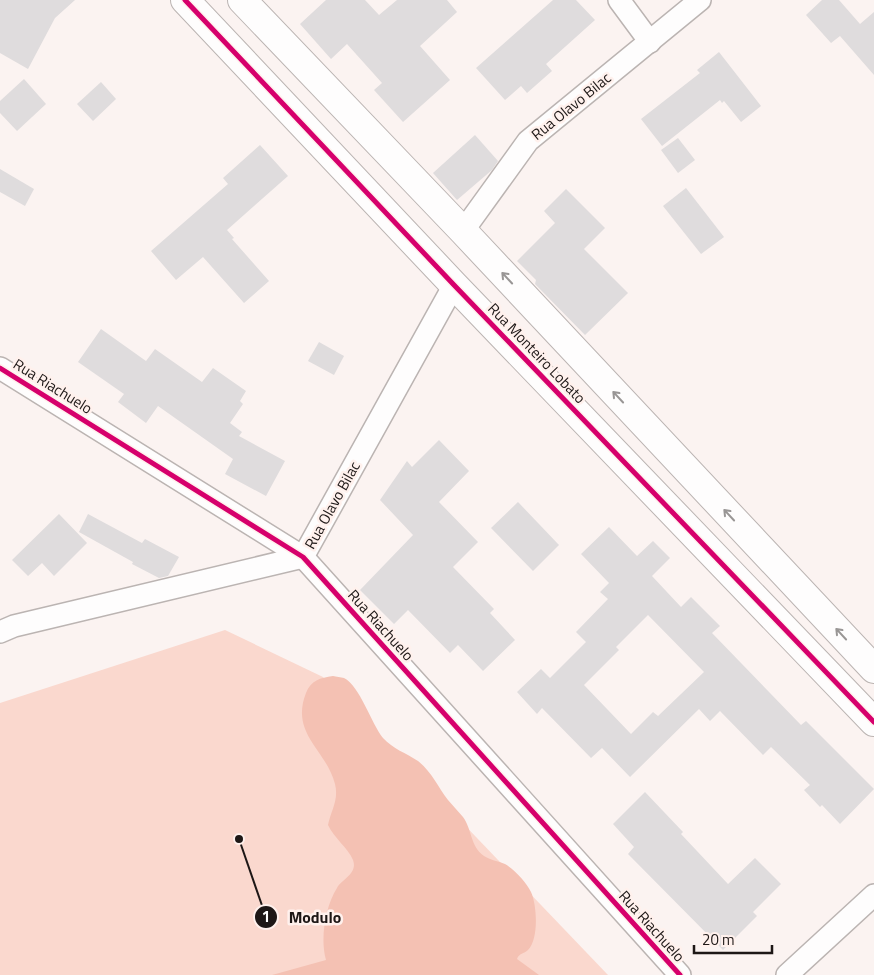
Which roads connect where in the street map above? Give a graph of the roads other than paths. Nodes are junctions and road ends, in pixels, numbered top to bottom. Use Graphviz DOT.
graph roads {
  1 [pos="185,0"];
  2 [pos="242,0"];
  3 [pos="619,0"];
  4 [pos="700,0"];
  5 [pos="650,42"];
  6 [pos="462,231"];
  7 [pos="454,285"];
  8 [pos="0,368"];
  9 [pos="303,557"];
  10 [pos="809,600"];
  11 [pos="783,628"];
  12 [pos="0,632"];
  13 [pos="874,669"];
  14 [pos="874,722"];
  15 [pos="874,895"];
  16 [pos="680,975"];
  17 [pos="787,975"];
  1 -- 7 [label="street, Rua Monteiro Lobato"];
  2 -- 6 [label="street, Rua Monteiro Lobato"];
  3 -- 5 [label="street"];
  4 -- 5 [label="street, Rua Olavo Bilac"];
  5 -- 6 [label="street, Rua Olavo Bilac"];
  10 -- 6 [label="street, Rua Monteiro Lobato, one-way"];
  7 -- 9 [label="street, Rua Olavo Bilac"];
  7 -- 11 [label="street, Rua Monteiro Lobato"];
  8 -- 9 [label="street, Rua Riachuelo"];
  9 -- 12 [label="street, Rua Olavo Bilac"];
  9 -- 16 [label="street, Rua Riachuelo"];
  10 -- 11 [label="street"];
  13 -- 10 [label="street, Rua Monteiro Lobato, one-way"];
  11 -- 14 [label="street, Rua Monteiro Lobato"];
  15 -- 17 [label="street"];
}
